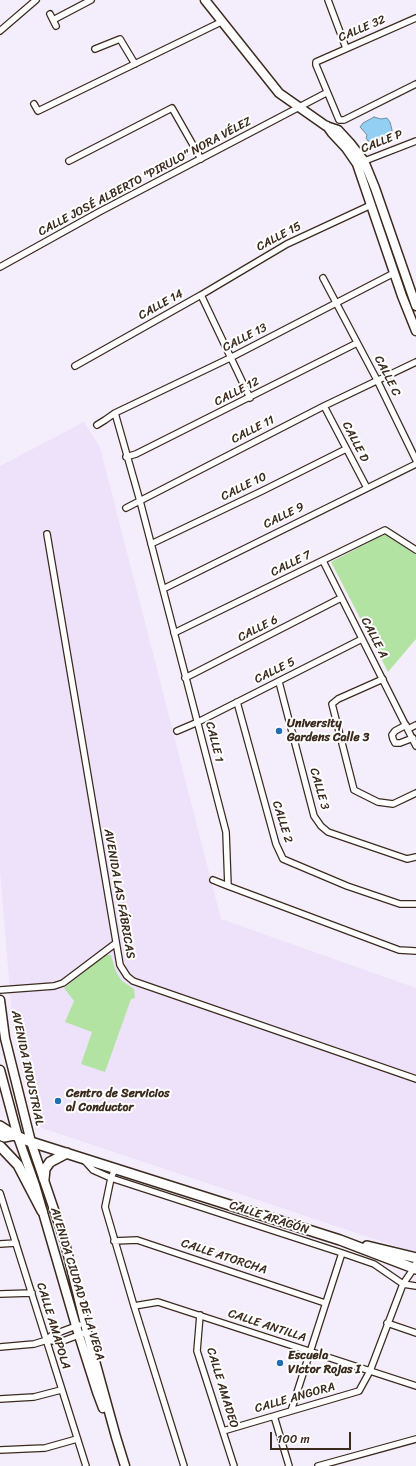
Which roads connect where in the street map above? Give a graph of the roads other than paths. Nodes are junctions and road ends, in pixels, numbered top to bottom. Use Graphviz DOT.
graph roads {
  1 [pos="36,0"];
  2 [pos="91,0"];
  3 [pos="205,0"];
  4 [pos="328,0"];
  5 [pos="50,14"];
  6 [pos="416,18"];
  7 [pos="53,20"];
  8 [pos="221,22"];
  9 [pos="56,26"];
  10 [pos="0,31"];
  11 [pos="95,48"];
  12 [pos="346,48"];
  13 [pos="135,64"];
  14 [pos="416,84"];
  15 [pos="326,93"];
  16 [pos="34,104"];
  17 [pos="300,107"];
  18 [pos="416,141"];
  19 [pos="200,159"];
  20 [pos="69,161"];
  21 [pos="361,163"];
  22 [pos="371,205"];
  23 [pos="0,267"];
  24 [pos="394,273"];
  25 [pos="323,278"];
  26 [pos="201,295"];
  27 [pos="336,304"];
  28 [pos="416,306"];
  29 [pos="416,331"];
  30 [pos="357,343"];
  31 [pos="230,358"];
  32 [pos="416,362"];
  33 [pos="75,366"];
  34 [pos="377,380"];
  35 [pos="250,398"];
  36 [pos="324,406"];
  37 [pos="114,413"];
  38 [pos="97,425"];
  39 [pos="346,449"];
  40 [pos="126,457"];
  41 [pos="416,460"];
  42 [pos="416,464"];
  43 [pos="367,488"];
  44 [pos="140,501"];
  45 [pos="126,508"];
  46 [pos="47,534"];
  47 [pos="151,544"];
  48 [pos="416,550"];
  49 [pos="323,561"];
  50 [pos="163,589"];
  51 [pos="341,598"];
  52 [pos="174,633"];
  53 [pos="362,639"];
  54 [pos="185,678"];
  55 [pos="383,679"];
  56 [pos="278,682"];
  57 [pos="237,702"];
  58 [pos="198,722"];
  59 [pos="416,726"];
  60 [pos="407,727"];
  61 [pos="177,731"];
  62 [pos="413,738"];
  63 [pos="416,746"];
  64 [pos="416,793"];
  65 [pos="416,857"];
  66 [pos="213,880"];
  67 [pos="228,886"];
  68 [pos="416,904"];
  69 [pos="116,943"];
  70 [pos="416,951"];
  71 [pos="0,990"];
  72 [pos="0,1000"];
  73 [pos="0,1070"];
  74 [pos="416,1079"];
  75 [pos="0,1126"];
  76 [pos="0,1135"];
  77 [pos="16,1136"];
  78 [pos="31,1142"];
  79 [pos="0,1146"];
  80 [pos="67,1153"];
  81 [pos="82,1159"];
  82 [pos="115,1169"];
  83 [pos="111,1178"];
  84 [pos="44,1179"];
  85 [pos="0,1193"];
  86 [pos="42,1211"];
  87 [pos="114,1240"];
  88 [pos="340,1240"];
  89 [pos="16,1243"];
  90 [pos="0,1244"];
  91 [pos="342,1253"];
  92 [pos="416,1258"];
  93 [pos="415,1267"];
  94 [pos="402,1284"];
  95 [pos="416,1286"];
  96 [pos="32,1293"];
  97 [pos="0,1294"];
  98 [pos="325,1303"];
  99 [pos="134,1306"];
  100 [pos="200,1315"];
  101 [pos="85,1322"];
  102 [pos="387,1323"];
  103 [pos="76,1326"];
  104 [pos="416,1333"];
  105 [pos="83,1334"];
  106 [pos="46,1340"];
  107 [pos="0,1347"];
  108 [pos="310,1351"];
  109 [pos="370,1371"];
  110 [pos="416,1386"];
  111 [pos="61,1390"];
  112 [pos="0,1399"];
  113 [pos="291,1411"];
  114 [pos="274,1416"];
  115 [pos="223,1431"];
  116 [pos="77,1439"];
  117 [pos="416,1439"];
  118 [pos="0,1450"];
  119 [pos="86,1466"];
  120 [pos="125,1466"];
  121 [pos="184,1466"];
  122 [pos="234,1466"];
  123 [pos="289,1466"];
  124 [pos="318,1466"];
  1 -- 10 [label="street"];
  2 -- 7 [label="street"];
  3 -- 8 [label="street"];
  4 -- 12 [label="street"];
  5 -- 7 [label="street"];
  6 -- 12 [label="street, CALLE 32"];
  7 -- 9 [label="street"];
  8 -- 13 [label="street"];
  8 -- 17 [label="street"];
  11 -- 13 [label="street"];
  12 -- 15 [label="street, CALLE 32"];
  13 -- 16 [label="street"];
  14 -- 15 [label="street"];
  15 -- 17 [label="street, CALLE JOSÉ ALBERTO \"PIRULO\" NORA VÉLEZ"];
  17 -- 19 [label="street, CALLE JOSÉ ALBERTO \"PIRULO\" NORA VÉLEZ"];
  17 -- 21 [label="street"];
  18 -- 21 [label="street, CALLE P"];
  19 -- 20 [label="street"];
  19 -- 23 [label="street, CALLE JOSÉ ALBERTO \"PIRULO\" NORA VÉLEZ"];
  21 -- 22 [label="street"];
  21 -- 28 [label="street"];
  22 -- 24 [label="street"];
  22 -- 26 [label="street, CALLE 15"];
  24 -- 27 [label="street, CALLE 13"];
  24 -- 29 [label="street"];
  25 -- 27 [label="street, CALLE C"];
  26 -- 31 [label="street, CALLE 14"];
  26 -- 33 [label="street, CALLE 14"];
  27 -- 30 [label="street, CALLE C"];
  27 -- 31 [label="street, CALLE 13"];
  30 -- 34 [label="street, CALLE C"];
  30 -- 35 [label="street, CALLE 12"];
  31 -- 35 [label="street, CALLE 14"];
  31 -- 37 [label="street, CALLE 13"];
  32 -- 34 [label="street, CALLE 11"];
  34 -- 36 [label="street, CALLE 11"];
  34 -- 41 [label="street, CALLE C"];
  35 -- 40 [label="street, CALLE 12"];
  36 -- 39 [label="street, CALLE D"];
  36 -- 44 [label="street, CALLE 11"];
  37 -- 38 [label="street, CALLE 13"];
  37 -- 40 [label="street, CALLE 1"];
  39 -- 43 [label="street, CALLE D"];
  39 -- 47 [label="street, CALLE 10"];
  40 -- 44 [label="street, CALLE 1"];
  42 -- 43 [label="street, CALLE 9"];
  43 -- 50 [label="street, CALLE 9"];
  44 -- 45 [label="street, CALLE 11"];
  44 -- 47 [label="street, CALLE 1"];
  46 -- 69 [label="street, AVENIDA LAS FÁBRICAS"];
  47 -- 50 [label="street, CALLE 1"];
  48 -- 49 [label="street, CALLE 7"];
  49 -- 51 [label="street, CALLE A"];
  49 -- 52 [label="street, CALLE 7"];
  50 -- 52 [label="street, CALLE 1"];
  51 -- 53 [label="street, CALLE A"];
  51 -- 54 [label="street, CALLE 6"];
  52 -- 54 [label="street, CALLE 1"];
  53 -- 55 [label="street, CALLE A"];
  53 -- 56 [label="street, CALLE 5"];
  54 -- 58 [label="street, CALLE 1"];
  55 -- 60 [label="street, CALLE A"];
  55 -- 64 [label="street"];
  56 -- 57 [label="street, CALLE 5"];
  56 -- 65 [label="street, CALLE 3"];
  57 -- 58 [label="street, CALLE 5"];
  57 -- 68 [label="street, CALLE 2"];
  58 -- 61 [label="street, CALLE 5"];
  58 -- 67 [label="street, CALLE 1"];
  59 -- 60 [label="street"];
  60 -- 62 [label="street, CALLE A"];
  60 -- 62 [label="street"];
  62 -- 63 [label="street, CALLE A"];
  66 -- 67 [label="street"];
  67 -- 70 [label="street"];
  69 -- 71 [label="street"];
  69 -- 74 [label="street, AVENIDA LAS FÁBRICAS"];
  72 -- 78 [label="street, AVENIDA INDUSTRIAL"];
  73 -- 77 [label="street, AVENIDA INDUSTRIAL"];
  75 -- 77 [label="main road"];
  76 -- 77 [label="main road"];
  77 -- 78 [label="main road"];
  77 -- 86 [label="street, AVENIDA CIUDAD DE LA VEGA"];
  78 -- 80 [label="main road"];
  78 -- 84 [label="street, AVENIDA CIUDAD DE LA VEGA"];
  79 -- 86 [label="main road"];
  80 -- 81 [label="main road"];
  80 -- 84 [label="main road"];
  81 -- 82 [label="main road"];
  81 -- 83 [label="street, CALLE ARAGÓN"];
  82 -- 83 [label="street"];
  82 -- 88 [label="main road"];
  83 -- 87 [label="street"];
  83 -- 91 [label="street, CALLE ARAGÓN"];
  84 -- 101 [label="street, AVENIDA CIUDAD DE LA VEGA"];
  85 -- 89 [label="street, CALLE AMAPOLA"];
  86 -- 103 [label="street, AVENIDA CIUDAD DE LA VEGA"];
  87 -- 98 [label="street, CALLE ATORCHA"];
  87 -- 99 [label="street"];
  88 -- 92 [label="main road"];
  88 -- 93 [label="main road"];
  89 -- 90 [label="street"];
  89 -- 96 [label="street, CALLE AMAPOLA"];
  91 -- 94 [label="street, CALLE ARAGÓN"];
  91 -- 98 [label="street"];
  93 -- 94 [label="street, CALLE ANGORA"];
  94 -- 95 [label="street, CALLE ARAGÓN"];
  94 -- 102 [label="street, CALLE ANGORA"];
  96 -- 97 [label="street"];
  96 -- 106 [label="street, CALLE AMAPOLA"];
  98 -- 108 [label="street"];
  99 -- 100 [label="street, CALLE ANTILLA"];
  99 -- 121 [label="street"];
  100 -- 108 [label="street, CALLE ANTILLA"];
  100 -- 115 [label="street, CALLE AMADEO"];
  101 -- 103 [label="street"];
  101 -- 105 [label="street, AVENIDA CIUDAD DE LA VEGA"];
  102 -- 104 [label="street"];
  102 -- 109 [label="street, CALLE ANGORA"];
  103 -- 105 [label="street, AVENIDA CIUDAD DE LA VEGA"];
  103 -- 106 [label="street"];
  105 -- 106 [label="street"];
  105 -- 120 [label="street, AVENIDA CIUDAD DE LA VEGA"];
  106 -- 107 [label="street"];
  106 -- 111 [label="street, CALLE AMAPOLA"];
  108 -- 109 [label="street, CALLE ANTILLA"];
  108 -- 113 [label="street"];
  109 -- 110 [label="street, CALLE ANTILLA"];
  109 -- 113 [label="street, CALLE ANGORA"];
  111 -- 112 [label="street"];
  111 -- 116 [label="street, CALLE AMAPOLA"];
  113 -- 114 [label="street, CALLE ANGORA"];
  114 -- 115 [label="street, CALLE ANGORA"];
  114 -- 123 [label="street"];
  115 -- 122 [label="street, CALLE AMADEO"];
  116 -- 118 [label="street"];
  116 -- 119 [label="street, CALLE AMAPOLA"];
  117 -- 124 [label="street"];
}
